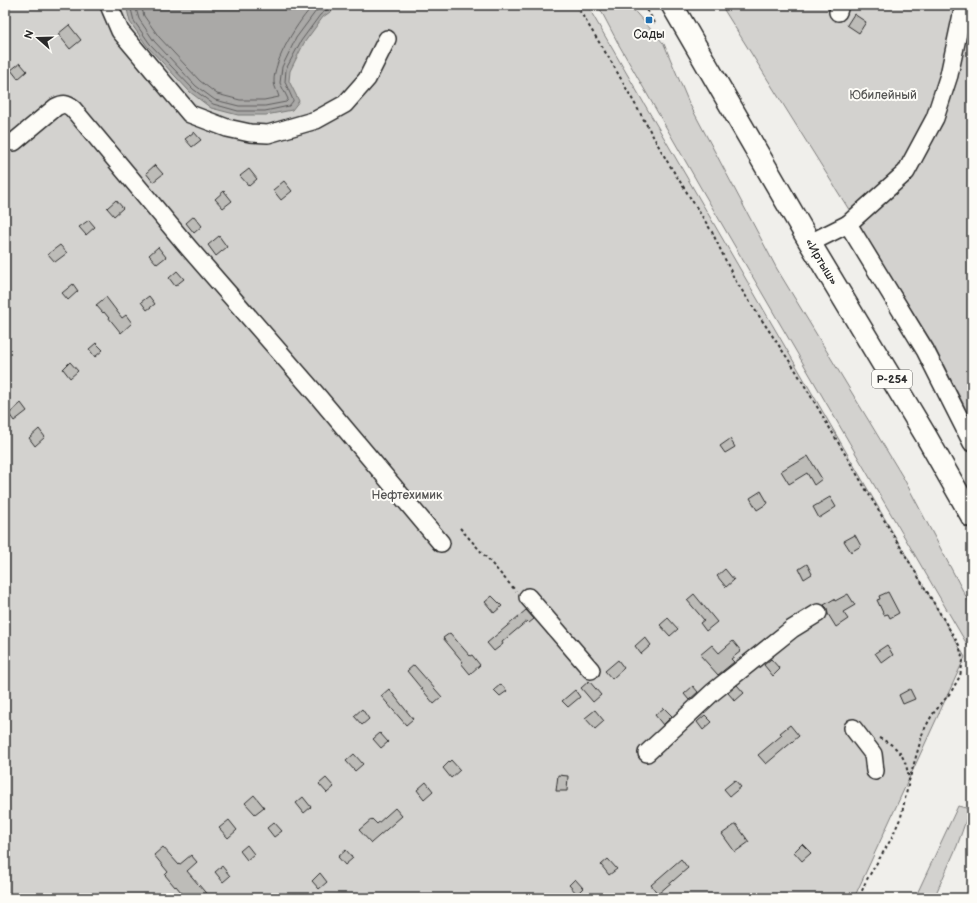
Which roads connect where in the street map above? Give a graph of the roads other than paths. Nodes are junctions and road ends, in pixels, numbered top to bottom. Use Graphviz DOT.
graph roads {
  1 [pos="109,5"];
  2 [pos="672,5"];
  3 [pos="964,5"];
  4 [pos="387,39"];
  5 [pos="14,142"];
  6 [pos="848,224"];
  7 [pos="810,243"];
  8 [pos="972,443"];
  9 [pos="972,517"];
  10 [pos="441,543"];
  11 [pos="523,595"];
  12 [pos="818,613"];
  13 [pos="592,670"];
  14 [pos="853,728"];
  15 [pos="647,753"];
  16 [pos="875,771"];
  1 -- 4 [label="street"];
  2 -- 7 [label="main road, «Иртыш» / Р-254"];
  3 -- 6 [label="street"];
  5 -- 10 [label="street"];
  6 -- 7 [label="street"];
  6 -- 8 [label="street"];
  7 -- 9 [label="main road, «Иртыш» / Р-254"];
  11 -- 13 [label="street"];
  12 -- 15 [label="street"];
  14 -- 16 [label="street"];
}
